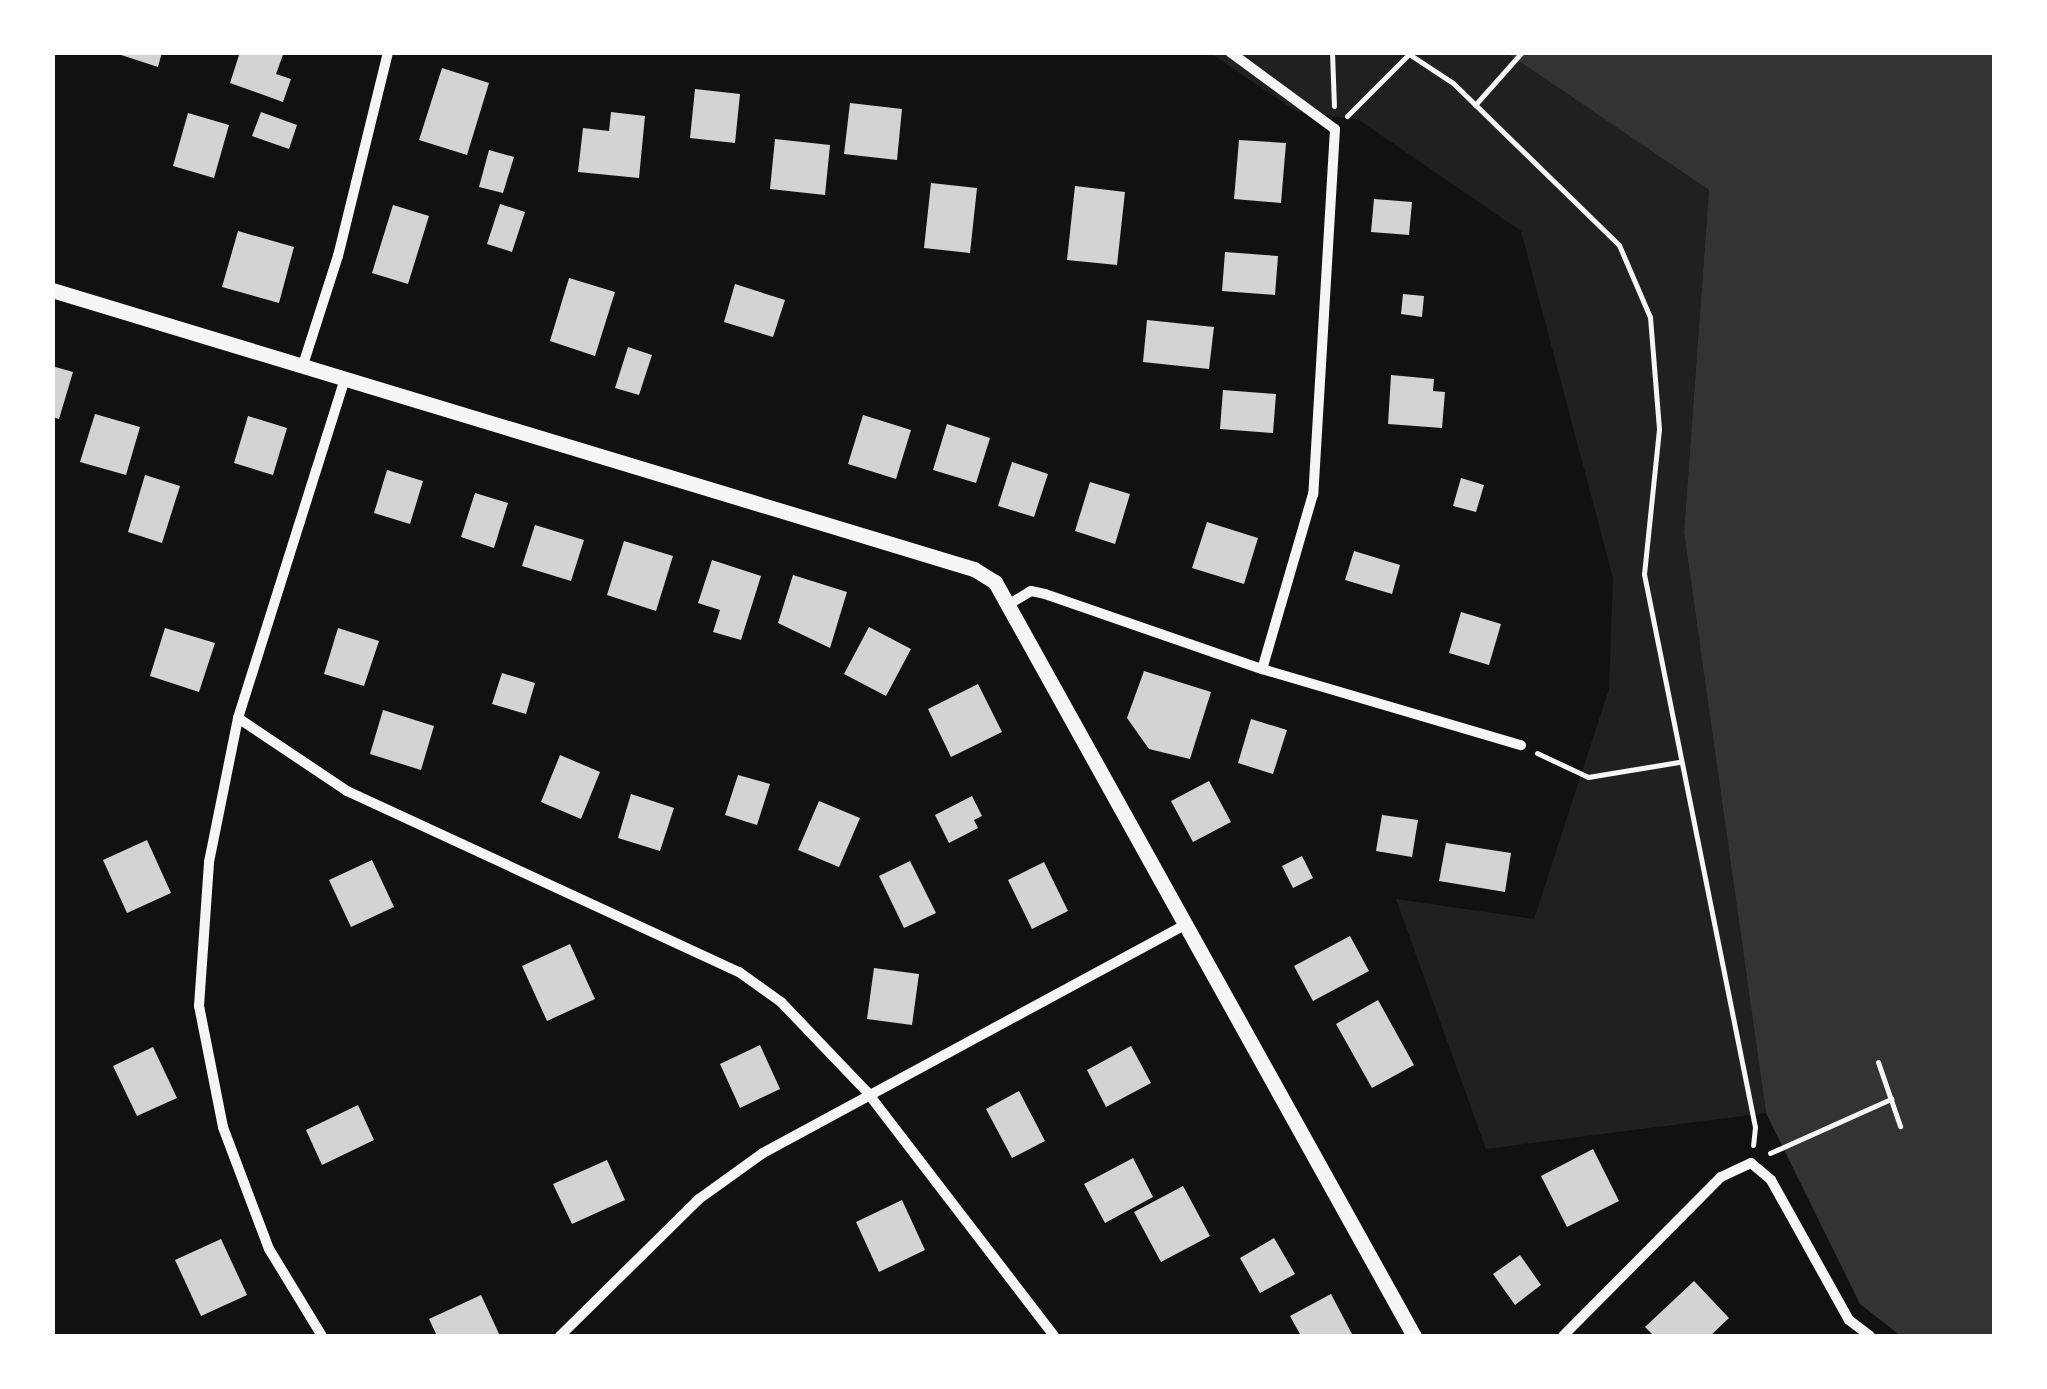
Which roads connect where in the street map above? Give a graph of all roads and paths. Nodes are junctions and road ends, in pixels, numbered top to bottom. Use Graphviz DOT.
graph roads {
  1 [pos="388,52"];
  2 [pos="1230,52"];
  3 [pos="1332,52"];
  4 [pos="1522,52"];
  5 [pos="1407,53"];
  6 [pos="1475,105"];
  7 [pos="1335,129"];
  8 [pos="52,290"];
  9 [pos="302,368"];
  10 [pos="344,381"];
  11 [pos="1011,603"];
  12 [pos="1262,668"];
  13 [pos="238,718"];
  14 [pos="1521,745"];
  15 [pos="1679,762"];
  16 [pos="1182,926"];
  17 [pos="1878,1062"];
  18 [pos="867,1092"];
  19 [pos="1890,1099"];
  20 [pos="1900,1126"];
  21 [pos="1769,1154"];
  22 [pos="1751,1162"];
  23 [pos="322,1336"];
  24 [pos="560,1336"];
  25 [pos="1054,1336"];
  26 [pos="1414,1336"];
  27 [pos="1563,1336"];
  28 [pos="1870,1336"];
  1 -- 9 [label="street"];
  2 -- 7 [label="street"];
  3 -- 7 [label="path"];
  4 -- 6 [label="path"];
  5 -- 6 [label="path"];
  5 -- 7 [label="path"];
  6 -- 15 [label="path"];
  7 -- 12 [label="street"];
  8 -- 9 [label="street"];
  9 -- 10 [label="street"];
  10 -- 11 [label="street"];
  10 -- 13 [label="street"];
  11 -- 12 [label="street"];
  11 -- 16 [label="street"];
  12 -- 14 [label="street"];
  13 -- 18 [label="street"];
  13 -- 23 [label="street"];
  14 -- 15 [label="path"];
  15 -- 22 [label="path"];
  16 -- 18 [label="street"];
  16 -- 26 [label="street"];
  17 -- 19 [label="path"];
  18 -- 24 [label="street"];
  18 -- 25 [label="street"];
  19 -- 20 [label="path"];
  19 -- 21 [label="path"];
  22 -- 27 [label="street"];
  22 -- 28 [label="street"];
}
